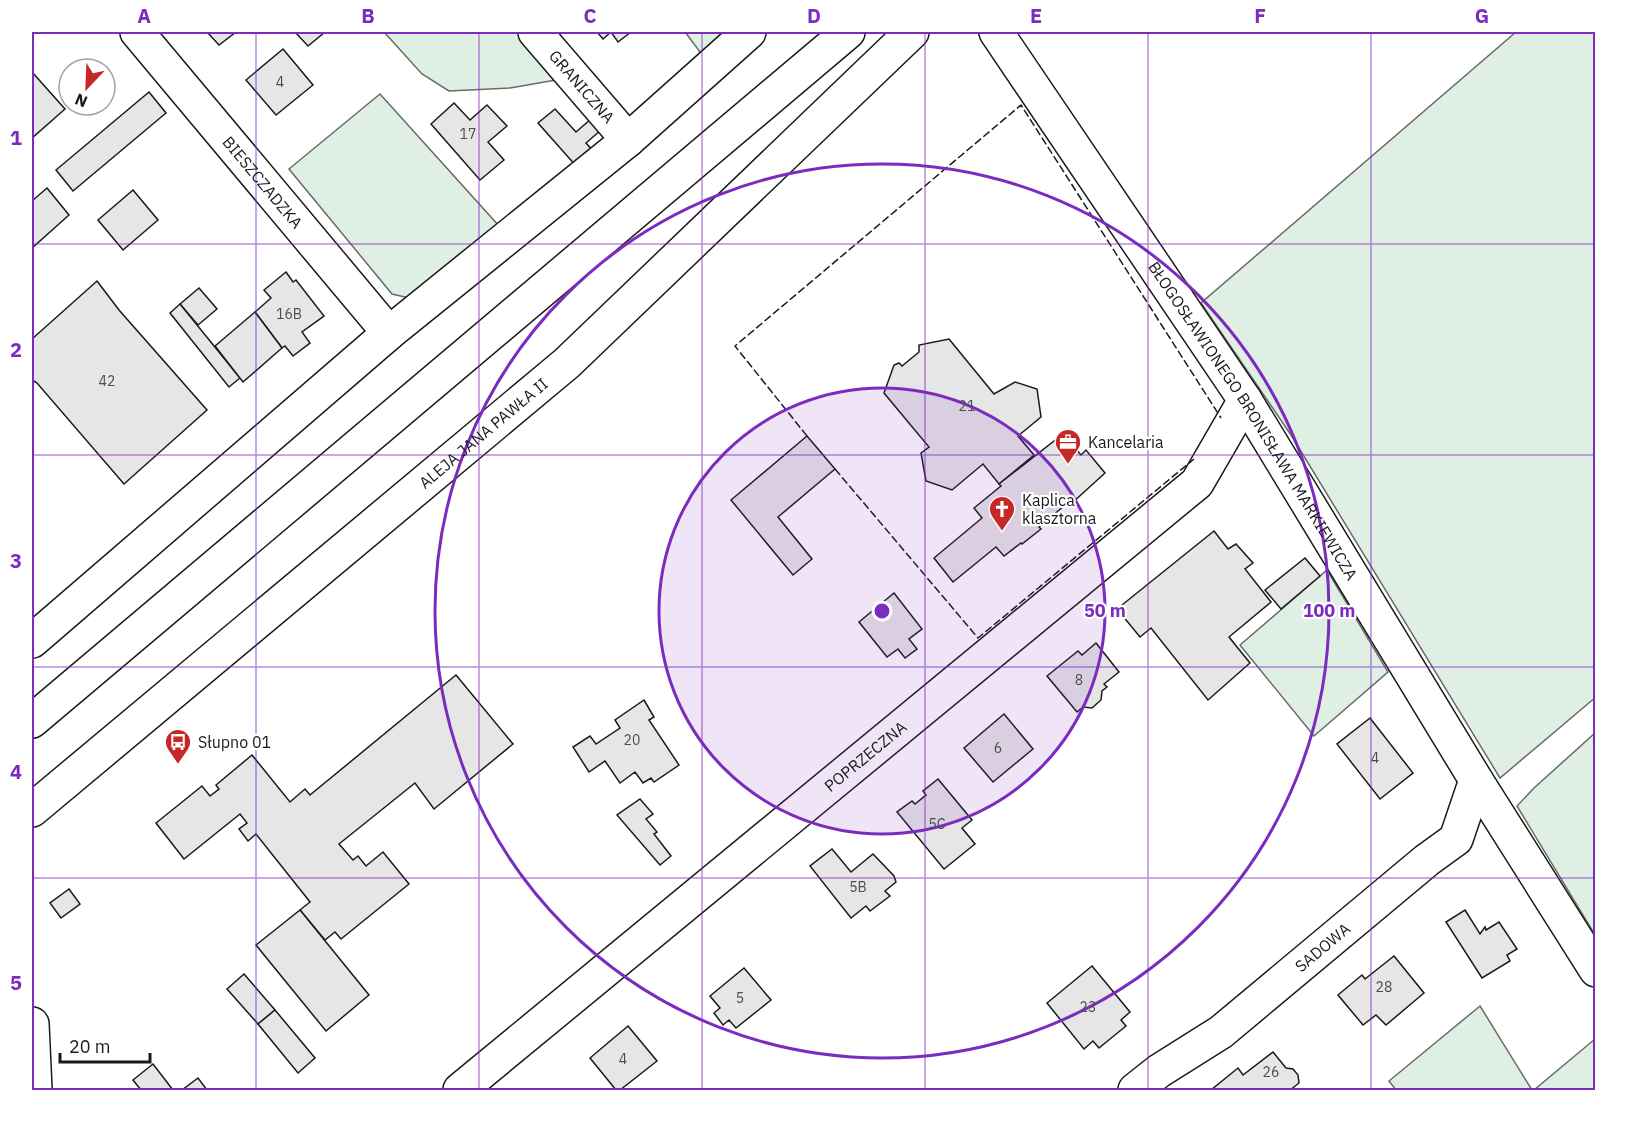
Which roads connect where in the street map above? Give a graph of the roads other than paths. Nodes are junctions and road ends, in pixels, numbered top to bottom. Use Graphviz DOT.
graph roads {
  1 [pos="137,32"];
  2 [pos="536,32"];
  3 [pos="748,32"];
  4 [pos="848,32"];
  5 [pos="912,32"];
  6 [pos="996,32"];
  7 [pos="628,140"];
  8 [pos="389,333"];
  9 [pos="1245,400"];
  10 [pos="32,640"];
  11 [pos="32,721"];
  12 [pos="1476,780"];
  13 [pos="32,810"];
  14 [pos="1596,970"];
  15 [pos="32,1024"];
  16 [pos="34,1090"];
  17 [pos="460,1090"];
  18 [pos="1135,1090"];
  1 -- 8 [label="street, BIESZCZADZKA"];
  2 -- 7 [label="street, GRANICZNA"];
  3 -- 7 [label="street"];
  4 -- 11 [label="street"];
  5 -- 13 [label="street, ALEJA JANA PAWŁA II"];
  6 -- 9 [label="street, BŁOGOSŁAWIONEGO BRONISŁAWA MARKIEWICZA"];
  7 -- 8 [label="street"];
  8 -- 10 [label="street"];
  9 -- 12 [label="street, BŁOGOSŁAWIONEGO BRONISŁAWA MARKIEWICZA"];
  9 -- 17 [label="street, POPRZECZNA"];
  12 -- 14 [label="street, BŁOGOSŁAWIONEGO BRONISŁAWA MARKIEWICZA"];
  12 -- 18 [label="street, SADOWA"];
  15 -- 16 [label="street"];
}
